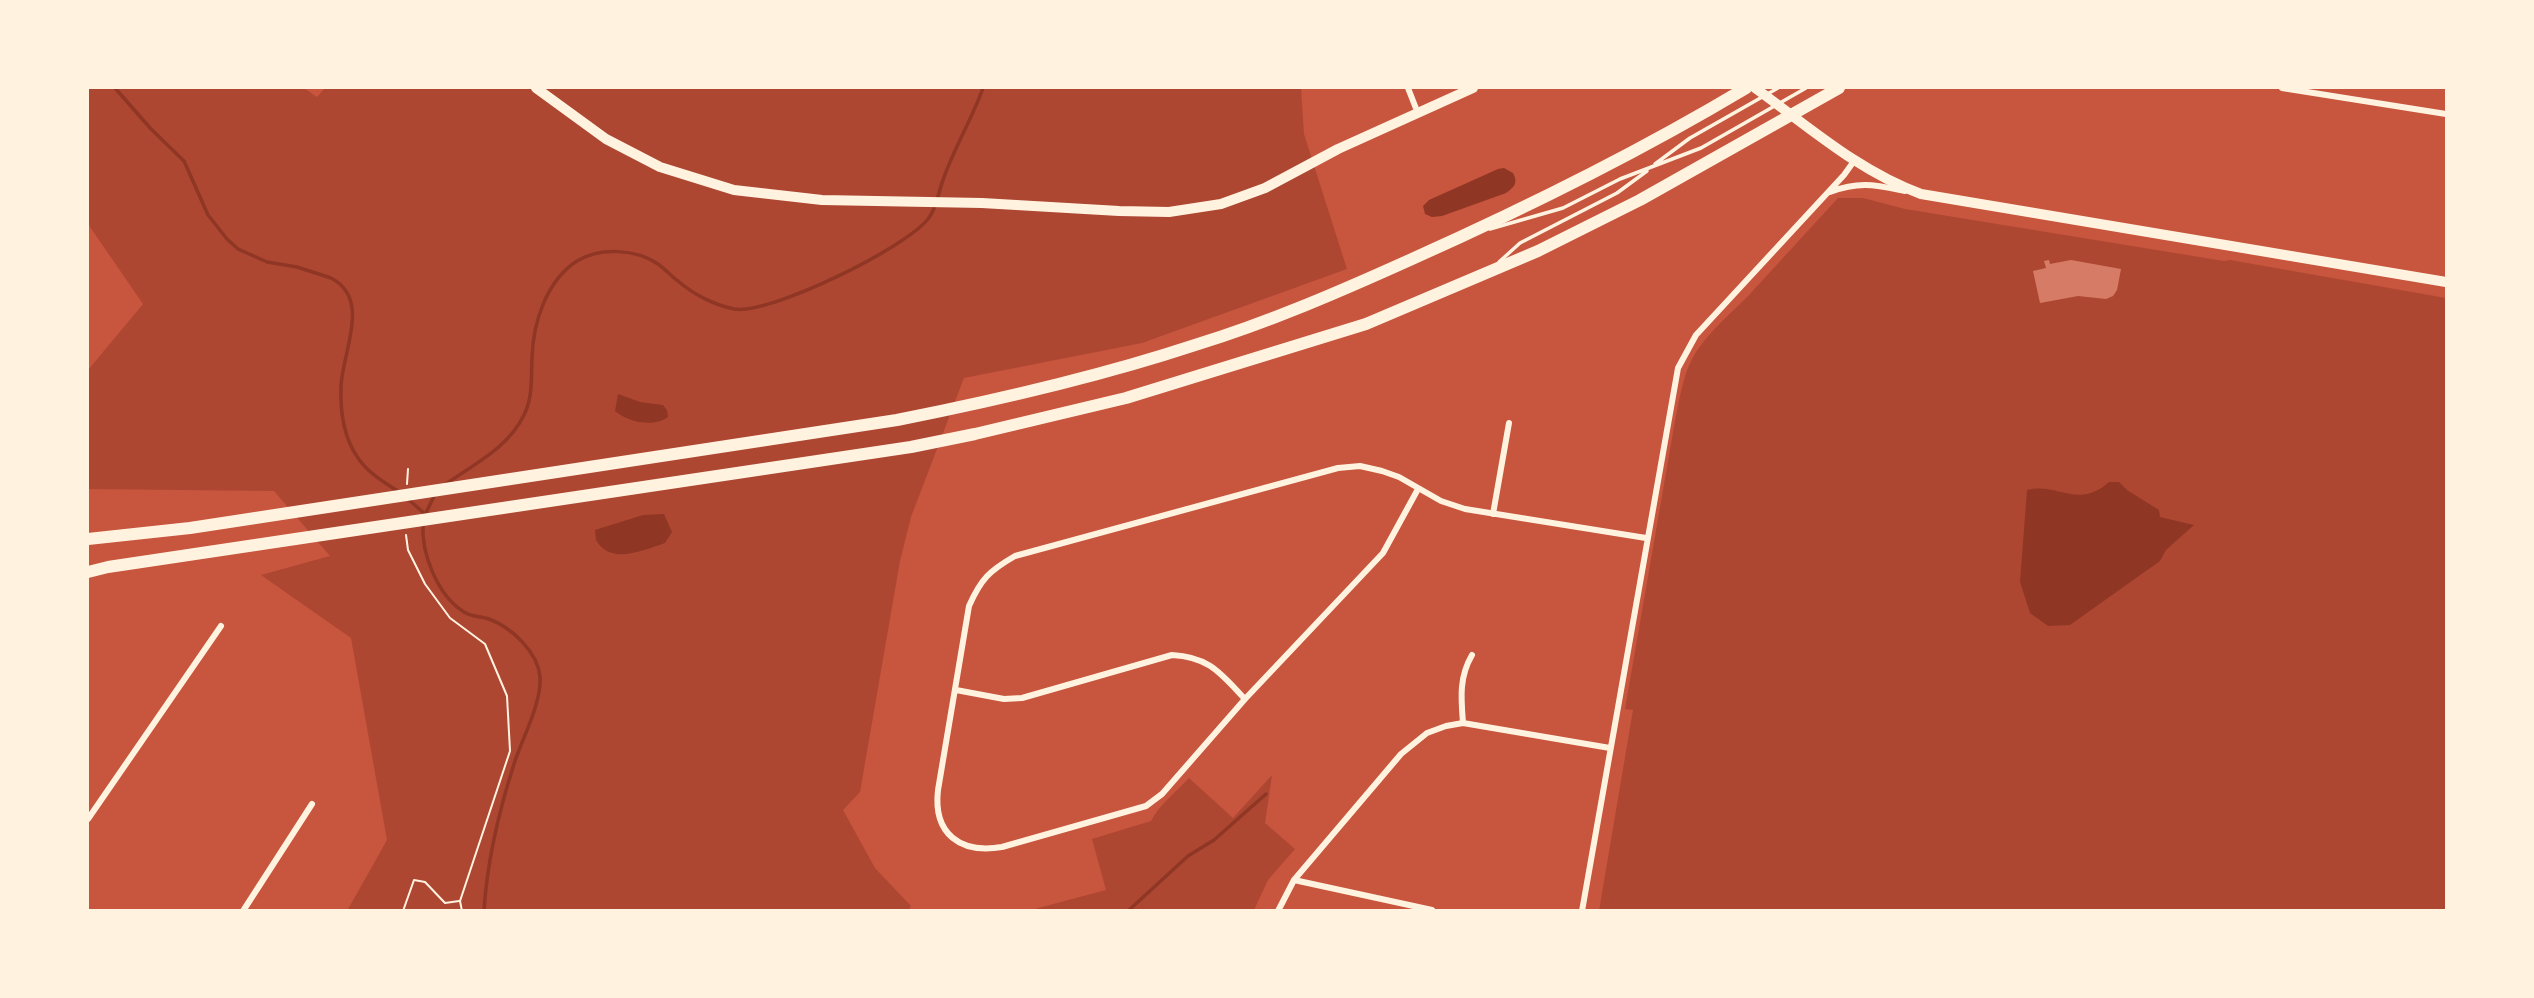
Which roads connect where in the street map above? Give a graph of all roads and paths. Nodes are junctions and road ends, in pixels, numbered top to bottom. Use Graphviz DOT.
graph roads {
  1 [pos="536,88"];
  2 [pos="1408,88"];
  3 [pos="1473,88"];
  4 [pos="1746,88"];
  5 [pos="1755,88"];
  6 [pos="1778,88"];
  7 [pos="1806,88"];
  8 [pos="1839,88"];
  9 [pos="2282,88"];
  10 [pos="1417,111"];
  11 [pos="2446,114"];
  12 [pos="1854,161"];
  13 [pos="1651,167"];
  14 [pos="1827,193"];
  15 [pos="1920,194"];
  16 [pos="1458,239"];
  17 [pos="1485,275"];
  18 [pos="2446,282"];
  19 [pos="1509,424"];
  20 [pos="408,469"];
  21 [pos="406,488"];
  22 [pos="1418,489"];
  23 [pos="1493,514"];
  24 [pos="1646,538"];
  25 [pos="88,540"];
  26 [pos="407,541"];
  27 [pos="162,559"];
  28 [pos="88,570"];
  29 [pos="88,581"];
  30 [pos="221,626"];
  31 [pos="1472,655"];
  32 [pos="956,690"];
  33 [pos="1245,699"];
  34 [pos="1463,723"];
  35 [pos="1610,748"];
  36 [pos="312,804"];
  37 [pos="88,819"];
  38 [pos="1294,880"];
  39 [pos="460,901"];
  40 [pos="1432,910"];
  41 [pos="243,911"];
  42 [pos="403,911"];
  43 [pos="462,911"];
  44 [pos="1278,911"];
  45 [pos="1582,911"];
  1 -- 10 [label="main road"];
  2 -- 10 [label="street"];
  3 -- 10 [label="main road"];
  4 -- 16 [label="highway"];
  5 -- 12 [label="main road"];
  6 -- 13 [label="lane"];
  7 -- 13 [label="lane"];
  8 -- 17 [label="highway"];
  9 -- 11 [label="street"];
  12 -- 14 [label="street"];
  12 -- 15 [label="main road"];
  13 -- 16 [label="lane"];
  13 -- 17 [label="lane"];
  14 -- 15 [label="street"];
  14 -- 24 [label="street"];
  15 -- 18 [label="main road"];
  16 -- 25 [label="highway"];
  17 -- 27 [label="highway"];
  19 -- 23 [label="street"];
  20 -- 21 [label="path"];
  22 -- 23 [label="street"];
  22 -- 32 [label="street"];
  22 -- 33 [label="street"];
  23 -- 24 [label="street"];
  24 -- 35 [label="street"];
  26 -- 39 [label="path"];
  27 -- 28 [label="highway"];
  27 -- 29 [label="highway"];
  30 -- 37 [label="street"];
  31 -- 34 [label="street"];
  32 -- 33 [label="street"];
  32 -- 33 [label="street"];
  34 -- 35 [label="street"];
  34 -- 38 [label="street"];
  35 -- 45 [label="street"];
  36 -- 41 [label="street"];
  38 -- 40 [label="street"];
  38 -- 44 [label="street"];
  39 -- 42 [label="path"];
  39 -- 43 [label="path"];
}
